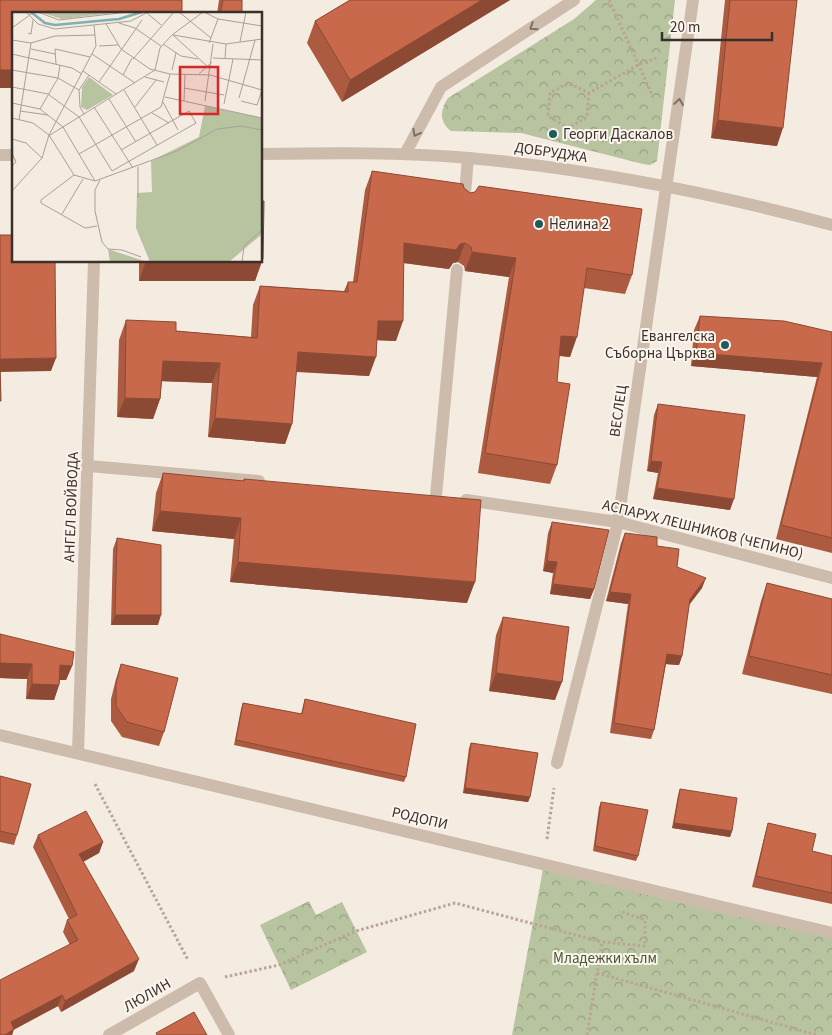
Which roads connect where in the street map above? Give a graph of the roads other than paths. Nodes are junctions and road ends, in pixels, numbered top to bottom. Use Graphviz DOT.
graph roads {
  1 [pos="574,0"];
  2 [pos="693,0"];
  3 [pos="262,154"];
  4 [pos="405,154"];
  5 [pos="468,158"];
  6 [pos="668,185"];
  7 [pos="464,204"];
  8 [pos="832,225"];
  9 [pos="94,262"];
  10 [pos="457,270"];
  11 [pos="89,466"];
  12 [pos="268,482"];
  13 [pos="618,522"];
  14 [pos="832,578"];
  15 [pos="0,735"];
  16 [pos="78,753"];
  17 [pos="557,763"];
  18 [pos="832,933"];
  19 [pos="109,1035"];
  20 [pos="229,1035"];
  1 -- 4 [label="street, one-way"];
  6 -- 2 [label="street, ВЕСЛЕЦ, one-way"];
  3 -- 4 [label="street, ДОБРУДЖА"];
  4 -- 5 [label="street, ДОБРУДЖА"];
  5 -- 6 [label="street, ДОБРУДЖА"];
  5 -- 7 [label="street"];
  6 -- 8 [label="street, ДОБРУДЖА"];
  6 -- 13 [label="street, ВЕСЛЕЦ"];
  9 -- 11 [label="street, АНГЕЛ ВОЙВОДА"];
  10 -- 13 [label="street, АСПАРУХ ЛЕШНИКОВ (ЧЕПИНО)"];
  11 -- 12 [label="street"];
  11 -- 16 [label="street, АНГЕЛ ВОЙВОДА"];
  13 -- 14 [label="street, АСПАРУХ ЛЕШНИКОВ (ЧЕПИНО)"];
  13 -- 17 [label="street, ВЕСЛЕЦ"];
  15 -- 16 [label="street, РОДОПИ"];
  16 -- 18 [label="street, РОДОПИ"];
  19 -- 20 [label="street, ЛЮЛИН"];
}
